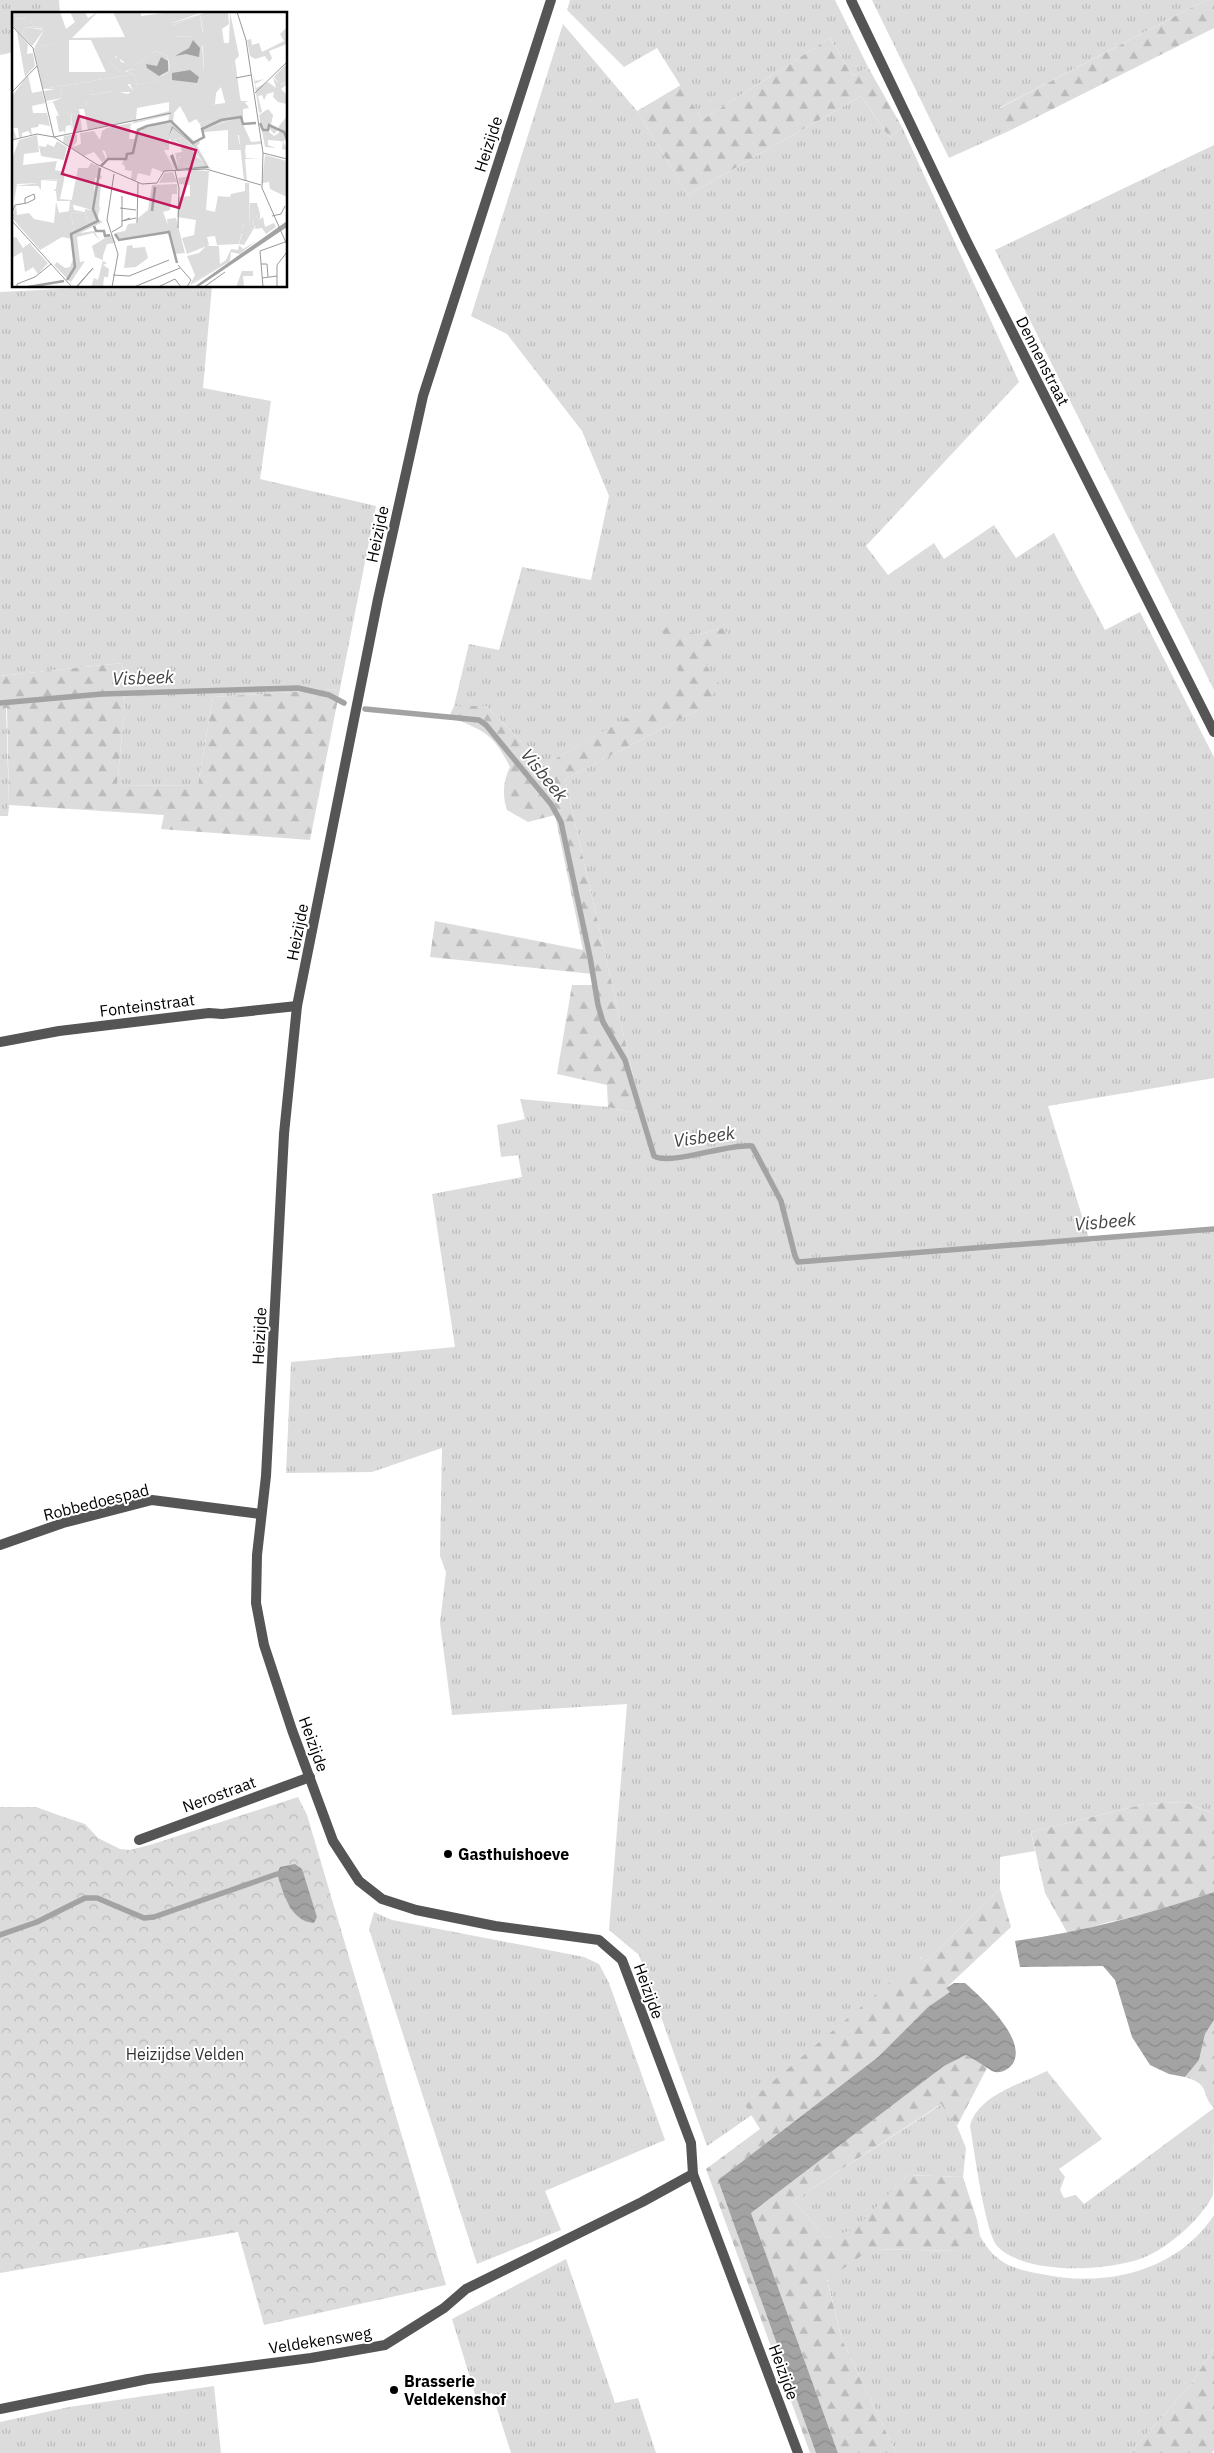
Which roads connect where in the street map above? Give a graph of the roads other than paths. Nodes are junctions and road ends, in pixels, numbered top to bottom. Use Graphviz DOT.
graph roads {
  1 [pos="551,0"];
  2 [pos="851,0"];
  3 [pos="1214,732"];
  4 [pos="297,1006"];
  5 [pos="0,1042"];
  6 [pos="261,1514"];
  7 [pos="0,1545"];
  8 [pos="310,1777"];
  9 [pos="139,1840"];
  10 [pos="693,2174"];
  11 [pos="0,2409"];
  12 [pos="798,2453"];
  1 -- 4 [label="street, Heizijde"];
  2 -- 3 [label="street, Dennenstraat"];
  4 -- 5 [label="street, Fonteinstraat"];
  4 -- 6 [label="street, Heizijde"];
  6 -- 7 [label="street, Robbedoespad"];
  6 -- 8 [label="street, Heizijde"];
  8 -- 9 [label="street, Nerostraat"];
  8 -- 10 [label="street, Heizijde"];
  10 -- 11 [label="street, Veldekensweg"];
  10 -- 12 [label="street, Heizijde"];
}
